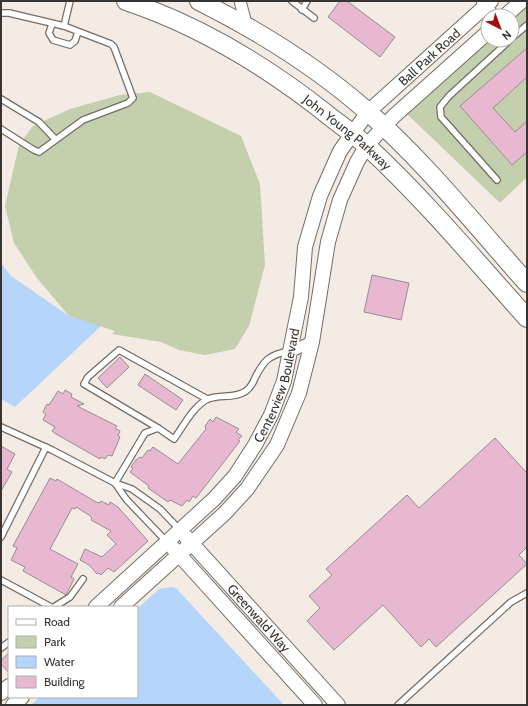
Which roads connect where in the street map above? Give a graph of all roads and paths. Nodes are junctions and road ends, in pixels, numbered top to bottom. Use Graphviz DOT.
graph roads {
  1 [pos="70,1"];
  2 [pos="126,1"];
  3 [pos="199,1"];
  4 [pos="240,1"];
  5 [pos="292,1"];
  6 [pos="308,1"];
  7 [pos="522,1"];
  8 [pos="488,6"];
  9 [pos="514,8"];
  10 [pos="302,10"];
  11 [pos="1,14"];
  12 [pos="314,18"];
  13 [pos="52,24"];
  14 [pos="527,25"];
  15 [pos="64,26"];
  16 [pos="247,27"];
  17 [pos="520,31"];
  18 [pos="78,32"];
  19 [pos="527,33"];
  20 [pos="480,39"];
  21 [pos="501,48"];
  22 [pos="1,100"];
  23 [pos="368,112"];
  24 [pos="384,127"];
  25 [pos="1,129"];
  26 [pos="351,133"];
  27 [pos="55,139"];
  28 [pos="367,145"];
  29 [pos="497,180"];
  30 [pos="460,243"];
  31 [pos="527,283"];
  32 [pos="527,318"];
  33 [pos="527,332"];
  34 [pos="312,342"];
  35 [pos="291,351"];
  36 [pos="207,399"];
  37 [pos="1,427"];
  38 [pos="158,428"];
  39 [pos="46,447"];
  40 [pos="115,483"];
  41 [pos="181,530"];
  42 [pos="1,537"];
  43 [pos="168,542"];
  44 [pos="192,543"];
  45 [pos="179,554"];
  46 [pos="83,579"];
  47 [pos="1,580"];
  48 [pos="527,593"];
  49 [pos="49,606"];
  50 [pos="55,606"];
  51 [pos="97,606"];
  52 [pos="122,606"];
  53 [pos="21,698"];
  54 [pos="13,705"];
  55 [pos="315,705"];
  56 [pos="338,705"];
  57 [pos="398,705"];
  1 -- 15 [label="lane"];
  2 -- 26 [label="highway, John Young Parkway"];
  3 -- 16 [label="highway, John Young Parkway"];
  4 -- 16 [label="street"];
  5 -- 10 [label="lane"];
  6 -- 10 [label="lane"];
  7 -- 9 [label="street"];
  8 -- 23 [label="street, Ball Park Road"];
  10 -- 12 [label="lane"];
  11 -- 13 [label="lane"];
  13 -- 15 [label="lane"];
  13 -- 18 [label="lane"];
  14 -- 17 [label="lane"];
  15 -- 18 [label="lane"];
  16 -- 23 [label="highway, John Young Parkway"];
  17 -- 19 [label="lane"];
  18 -- 27 [label="lane"];
  20 -- 24 [label="street, Ball Park Road"];
  21 -- 29 [label="lane"];
  22 -- 27 [label="lane"];
  23 -- 24 [label="highway, John Young Parkway"];
  23 -- 26 [label="street, Centerview Boulevard"];
  24 -- 28 [label="street, Centerview Boulevard"];
  24 -- 31 [label="highway, John Young Parkway"];
  25 -- 27 [label="lane"];
  26 -- 28 [label="highway, John Young Parkway"];
  26 -- 35 [label="street, Centerview Boulevard"];
  28 -- 30 [label="highway, John Young Parkway"];
  28 -- 34 [label="street, Centerview Boulevard"];
  30 -- 32 [label="highway, John Young Parkway"];
  30 -- 33 [label="highway"];
  34 -- 35 [label="street"];
  34 -- 44 [label="street, Centerview Boulevard"];
  35 -- 36 [label="lane"];
  35 -- 41 [label="street, Centerview Boulevard"];
  36 -- 38 [label="lane"];
  36 -- 38 [label="lane"];
  37 -- 39 [label="lane"];
  38 -- 40 [label="lane"];
  39 -- 40 [label="lane"];
  39 -- 42 [label="lane"];
  40 -- 41 [label="lane"];
  40 -- 43 [label="lane"];
  41 -- 43 [label="street, Centerview Boulevard"];
  41 -- 44 [label="street, Greenwald Way"];
  43 -- 45 [label="street, Greenwald Way"];
  43 -- 51 [label="street, Centerview Boulevard"];
  44 -- 45 [label="street, Centerview Boulevard"];
  44 -- 56 [label="street, Greenwald Way"];
  45 -- 52 [label="street"];
  45 -- 55 [label="street, Greenwald Way"];
  46 -- 50 [label="lane"];
  47 -- 49 [label="lane"];
  48 -- 57 [label="lane"];
  53 -- 54 [label="street"];
}
